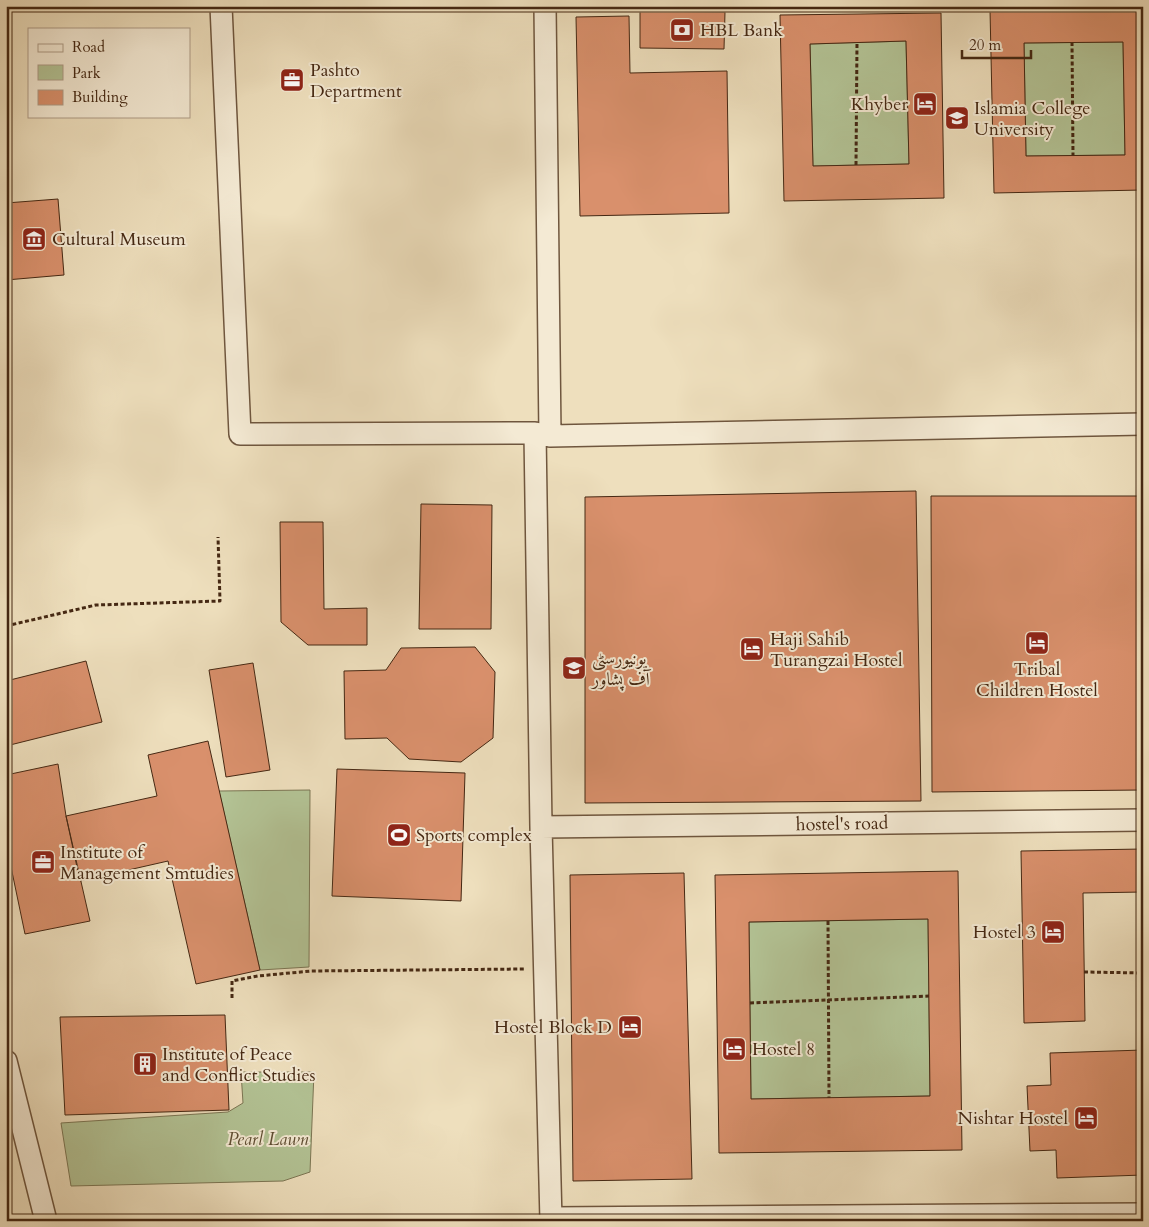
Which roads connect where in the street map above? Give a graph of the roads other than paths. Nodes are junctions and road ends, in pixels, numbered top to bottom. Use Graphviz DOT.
graph roads {
  1 [pos="221,6"];
  2 [pos="545,6"];
  3 [pos="1143,424"];
  4 [pos="542,435"];
  5 [pos="1143,820"];
  6 [pos="541,827"];
  7 [pos="6,1061"];
  8 [pos="1143,1214"];
  9 [pos="551,1219"];
  10 [pos="46,1221"];
  1 -- 4 [label="street"];
  2 -- 4 [label="street"];
  3 -- 4 [label="street"];
  4 -- 6 [label="street"];
  5 -- 6 [label="street, hostel's road"];
  6 -- 9 [label="street"];
  7 -- 10 [label="street"];
  8 -- 9 [label="street"];
}
